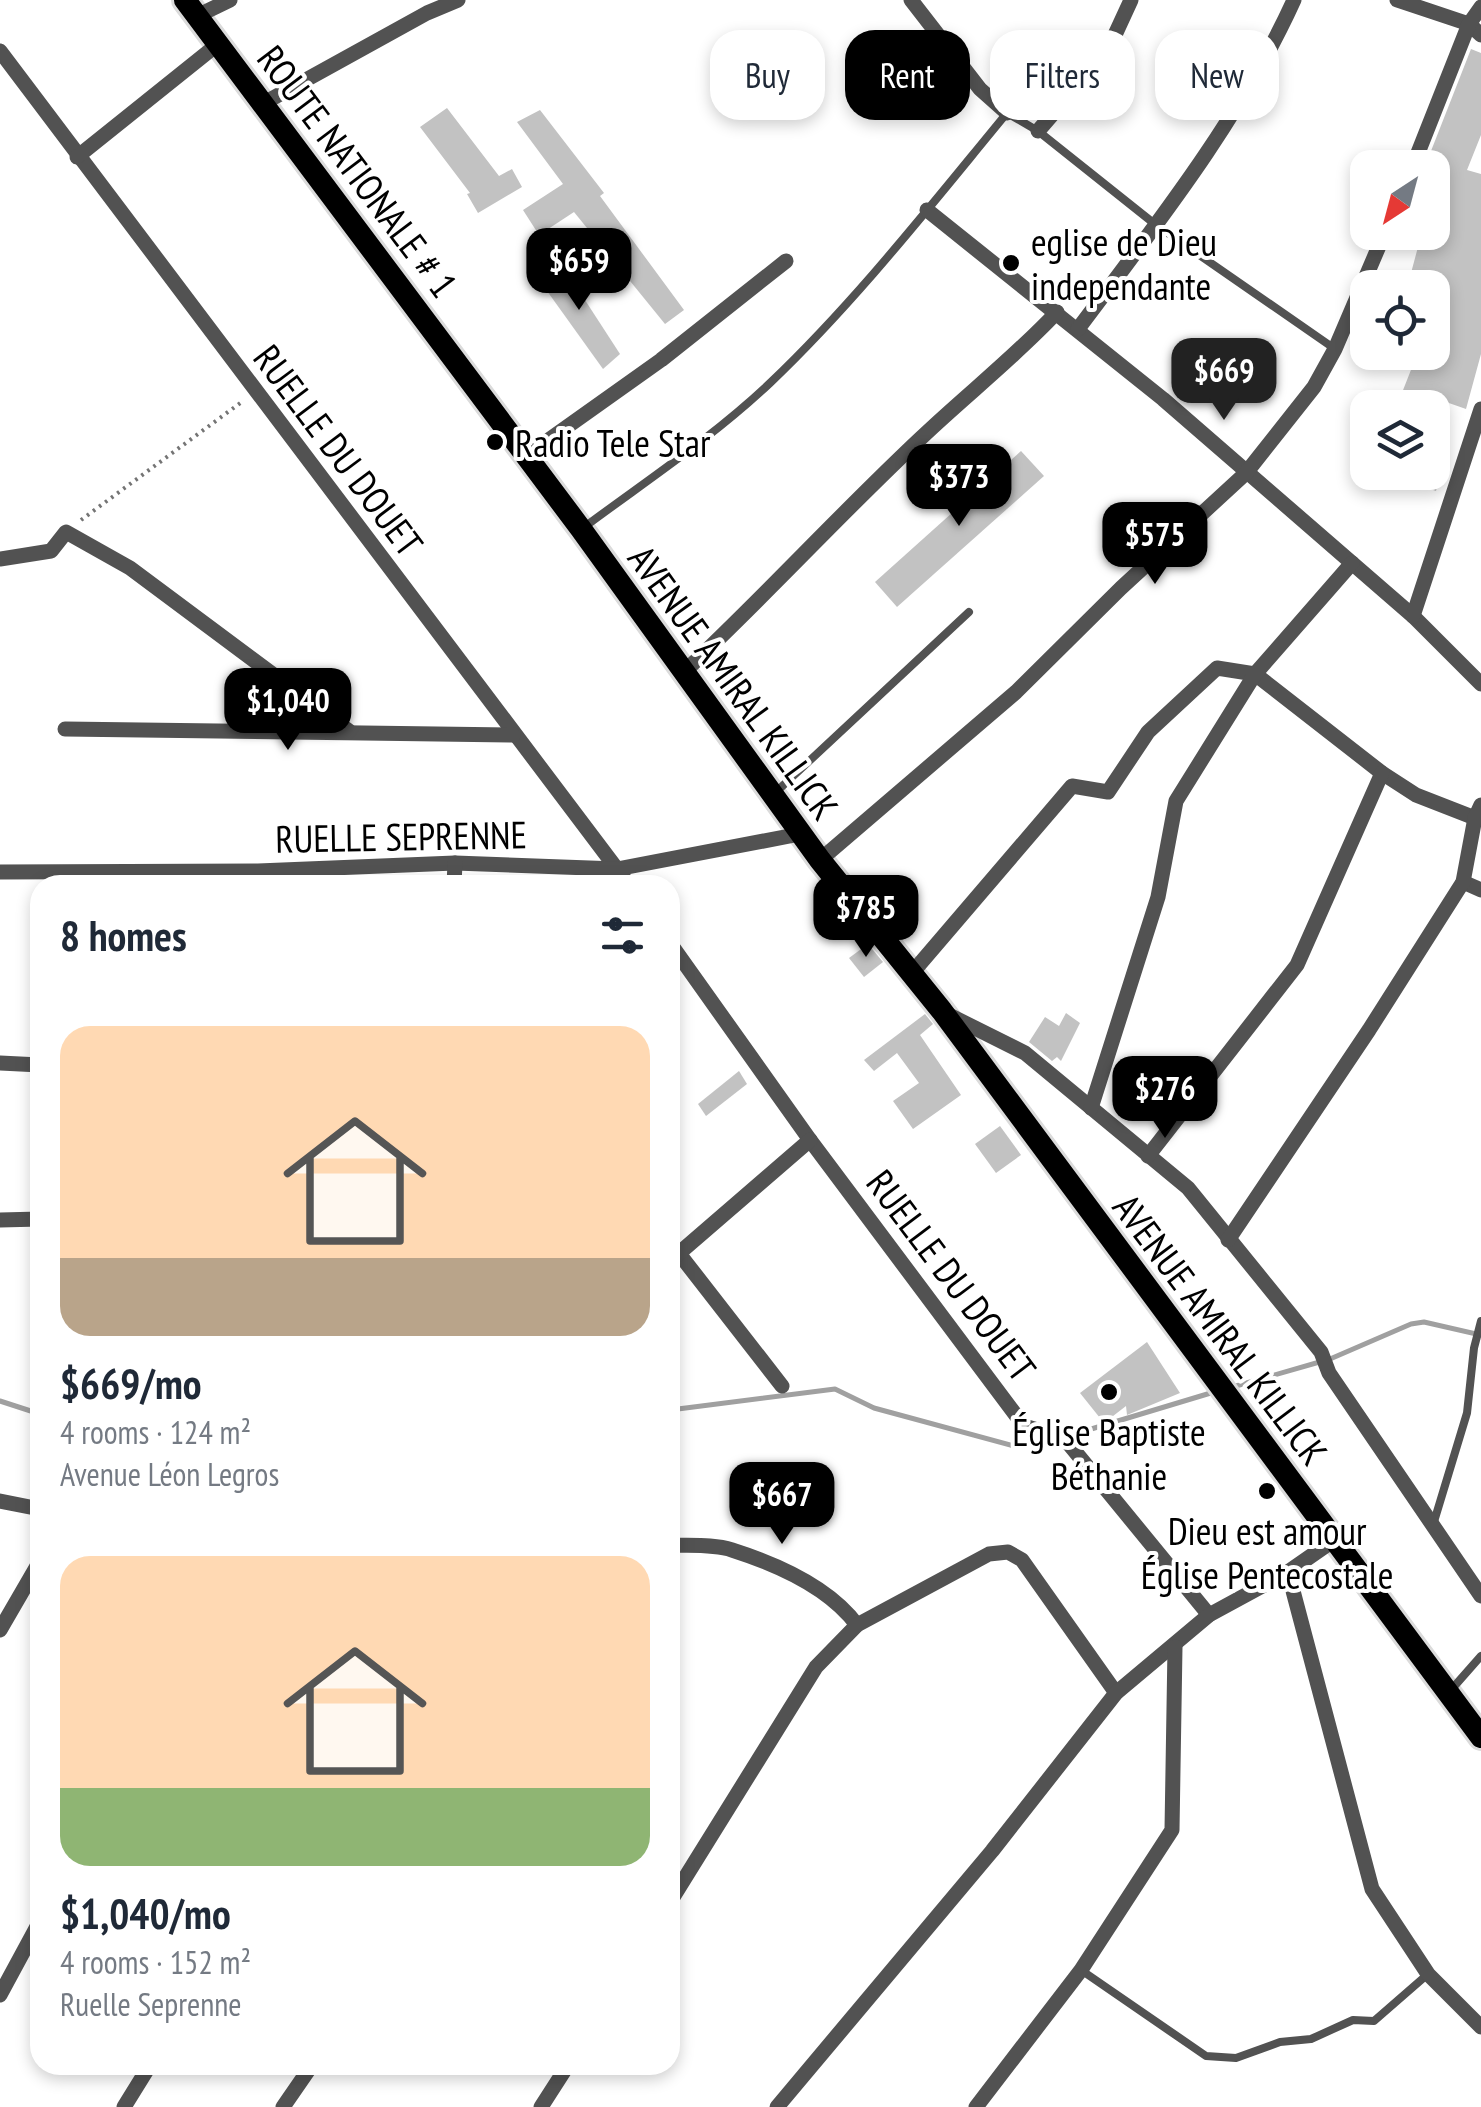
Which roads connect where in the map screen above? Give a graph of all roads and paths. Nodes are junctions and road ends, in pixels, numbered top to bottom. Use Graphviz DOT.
graph roads {
  1 [pos="230,0"];
  2 [pos="458,0"];
  3 [pos="911,0"];
  4 [pos="1131,0"];
  5 [pos="1294,0"];
  6 [pos="1396,0"];
  7 [pos="1481,7"];
  8 [pos="191,8"];
  9 [pos="1475,30"];
  10 [pos="218,44"];
  11 [pos="0,52"];
  12 [pos="990,98"];
  13 [pos="264,103"];
  14 [pos="1002,120"];
  15 [pos="1017,120"];
  16 [pos="1038,132"];
  17 [pos="1420,150"];
  18 [pos="76,157"];
  19 [pos="927,210"];
  20 [pos="1156,225"];
  21 [pos="1377,250"];
  22 [pos="786,261"];
  23 [pos="1056,312"];
  24 [pos="1078,329"];
  25 [pos="1336,349"];
  26 [pos="255,392"];
  27 [pos="1481,409"];
  28 [pos="526,456"];
  29 [pos="1246,473"];
  30 [pos="581,530"];
  31 [pos="66,532"];
  32 [pos="0,559"];
  33 [pos="1352,564"];
  34 [pos="969,612"];
  35 [pos="1414,616"];
  36 [pos="684,670"];
  37 [pos="1254,674"];
  38 [pos="1481,684"];
  39 [pos="65,729"];
  40 [pos="350,731"];
  41 [pos="512,734"];
  42 [pos="1382,773"];
  43 [pos="772,794"];
  44 [pos="1478,812"];
  45 [pos="800,834"];
  46 [pos="820,860"];
  47 [pos="455,863"];
  48 [pos="617,868"];
  49 [pos="0,872"];
  50 [pos="128,875"];
  51 [pos="296,875"];
  52 [pos="454,875"];
  53 [pos="622,875"];
  54 [pos="1462,882"];
  55 [pos="1481,890"];
  56 [pos="680,957"];
  57 [pos="912,973"];
  58 [pos="942,1011"];
  59 [pos="0,1063"];
  60 [pos="30,1064"];
  61 [pos="1091,1108"];
  62 [pos="810,1140"];
  63 [pos="1148,1156"];
  64 [pos="30,1219"];
  65 [pos="0,1220"];
  66 [pos="1228,1240"];
  67 [pos="680,1246"];
  68 [pos="680,1261"];
  69 [pos="1481,1320"];
  70 [pos="782,1386"];
  71 [pos="0,1502"];
  72 [pos="30,1507"];
  73 [pos="1432,1527"];
  74 [pos="1334,1540"];
  75 [pos="680,1546"];
  76 [pos="1288,1572"];
  77 [pos="30,1578"];
  78 [pos="1481,1596"];
  79 [pos="1209,1616"];
  80 [pos="857,1625"];
  81 [pos="0,1630"];
  82 [pos="1175,1646"];
  83 [pos="1481,1656"];
  84 [pos="1116,1693"];
  85 [pos="1448,1693"];
  86 [pos="1481,1737"];
  87 [pos="680,1886"];
  88 [pos="30,1940"];
  89 [pos="1081,1970"];
  90 [pos="1428,1974"];
  91 [pos="0,1995"];
  92 [pos="1481,2028"];
  93 [pos="144,2075"];
  94 [pos="305,2075"];
  95 [pos="562,2075"];
  96 [pos="124,2107"];
  97 [pos="283,2107"];
  98 [pos="541,2107"];
  99 [pos="777,2107"];
  100 [pos="976,2107"];
  1 -- 8 [label="street"];
  2 -- 13 [label="street"];
  3 -- 12 [label="street"];
  4 -- 16 [label="street"];
  5 -- 20 [label="street"];
  6 -- 9 [label="street"];
  7 -- 9 [label="street"];
  8 -- 10 [label="main road, ROUTE NATIONALE # 1"];
  9 -- 17 [label="street"];
  10 -- 13 [label="main road, ROUTE NATIONALE # 1"];
  10 -- 18 [label="street"];
  11 -- 18 [label="street, RUELLE DU DOUET"];
  13 -- 28 [label="main road, ROUTE NATIONALE # 1"];
  14 -- 19 [label="lane"];
  15 -- 16 [label="lane"];
  16 -- 20 [label="lane"];
  18 -- 26 [label="street, RUELLE DU DOUET"];
  19 -- 23 [label="street"];
  19 -- 30 [label="lane"];
  20 -- 24 [label="street"];
  20 -- 25 [label="lane"];
  21 -- 25 [label="street"];
  22 -- 28 [label="street"];
  23 -- 24 [label="street"];
  23 -- 36 [label="street"];
  24 -- 29 [label="street"];
  25 -- 29 [label="street"];
  26 -- 31 [label="path"];
  26 -- 41 [label="street, RUELLE DU DOUET"];
  27 -- 35 [label="street"];
  28 -- 30 [label="main road, ROUTE NATIONALE # 1"];
  29 -- 33 [label="street"];
  29 -- 46 [label="street"];
  30 -- 36 [label="main road, AVENUE AMIRAL KILLICK"];
  31 -- 32 [label="street"];
  31 -- 40 [label="street"];
  33 -- 35 [label="street"];
  33 -- 37 [label="street"];
  34 -- 43 [label="lane"];
  35 -- 38 [label="street"];
  36 -- 43 [label="main road, AVENUE AMIRAL KILLICK"];
  37 -- 42 [label="street"];
  37 -- 57 [label="street"];
  37 -- 61 [label="street"];
  39 -- 40 [label="street"];
  40 -- 41 [label="street"];
  41 -- 48 [label="street, RUELLE DU DOUET"];
  42 -- 44 [label="street"];
  42 -- 63 [label="street"];
  43 -- 45 [label="main road, AVENUE AMIRAL KILLICK"];
  44 -- 54 [label="street"];
  45 -- 46 [label="main road, AVENUE AMIRAL KILLICK"];
  45 -- 48 [label="street, RUELLE SEPRENNE"];
  46 -- 57 [label="main road, AVENUE AMIRAL KILLICK"];
  47 -- 48 [label="street, RUELLE SEPRENNE"];
  47 -- 51 [label="street, RUELLE SEPRENNE"];
  47 -- 52 [label="street"];
  48 -- 53 [label="street, RUELLE DU DOUET"];
  49 -- 50 [label="street, RUELLE SEPRENNE"];
  54 -- 55 [label="street"];
  54 -- 66 [label="street"];
  56 -- 62 [label="street, RUELLE DU DOUET"];
  57 -- 58 [label="main road, AVENUE AMIRAL KILLICK"];
  58 -- 61 [label="street"];
  58 -- 74 [label="main road, AVENUE AMIRAL KILLICK"];
  59 -- 60 [label="street"];
  61 -- 63 [label="street"];
  62 -- 67 [label="street"];
  62 -- 79 [label="street, RUELLE DU DOUET"];
  63 -- 66 [label="street"];
  64 -- 65 [label="street"];
  66 -- 73 [label="street"];
  68 -- 70 [label="street"];
  69 -- 73 [label="lane"];
  71 -- 72 [label="street"];
  73 -- 78 [label="street"];
  74 -- 76 [label="street"];
  74 -- 85 [label="main road, AVENUE AMIRAL KILLICK"];
  75 -- 80 [label="street"];
  76 -- 79 [label="street"];
  76 -- 90 [label="street"];
  77 -- 81 [label="street"];
  79 -- 82 [label="street"];
  80 -- 84 [label="street"];
  80 -- 87 [label="street"];
  82 -- 84 [label="street"];
  82 -- 89 [label="street"];
  83 -- 85 [label="lane"];
  84 -- 99 [label="street"];
  85 -- 86 [label="main road, AVENUE AMIRAL KILLICK"];
  88 -- 91 [label="street"];
  89 -- 90 [label="lane"];
  89 -- 100 [label="street"];
  90 -- 92 [label="street"];
  93 -- 96 [label="street"];
  94 -- 97 [label="street"];
  95 -- 98 [label="street"];
}
